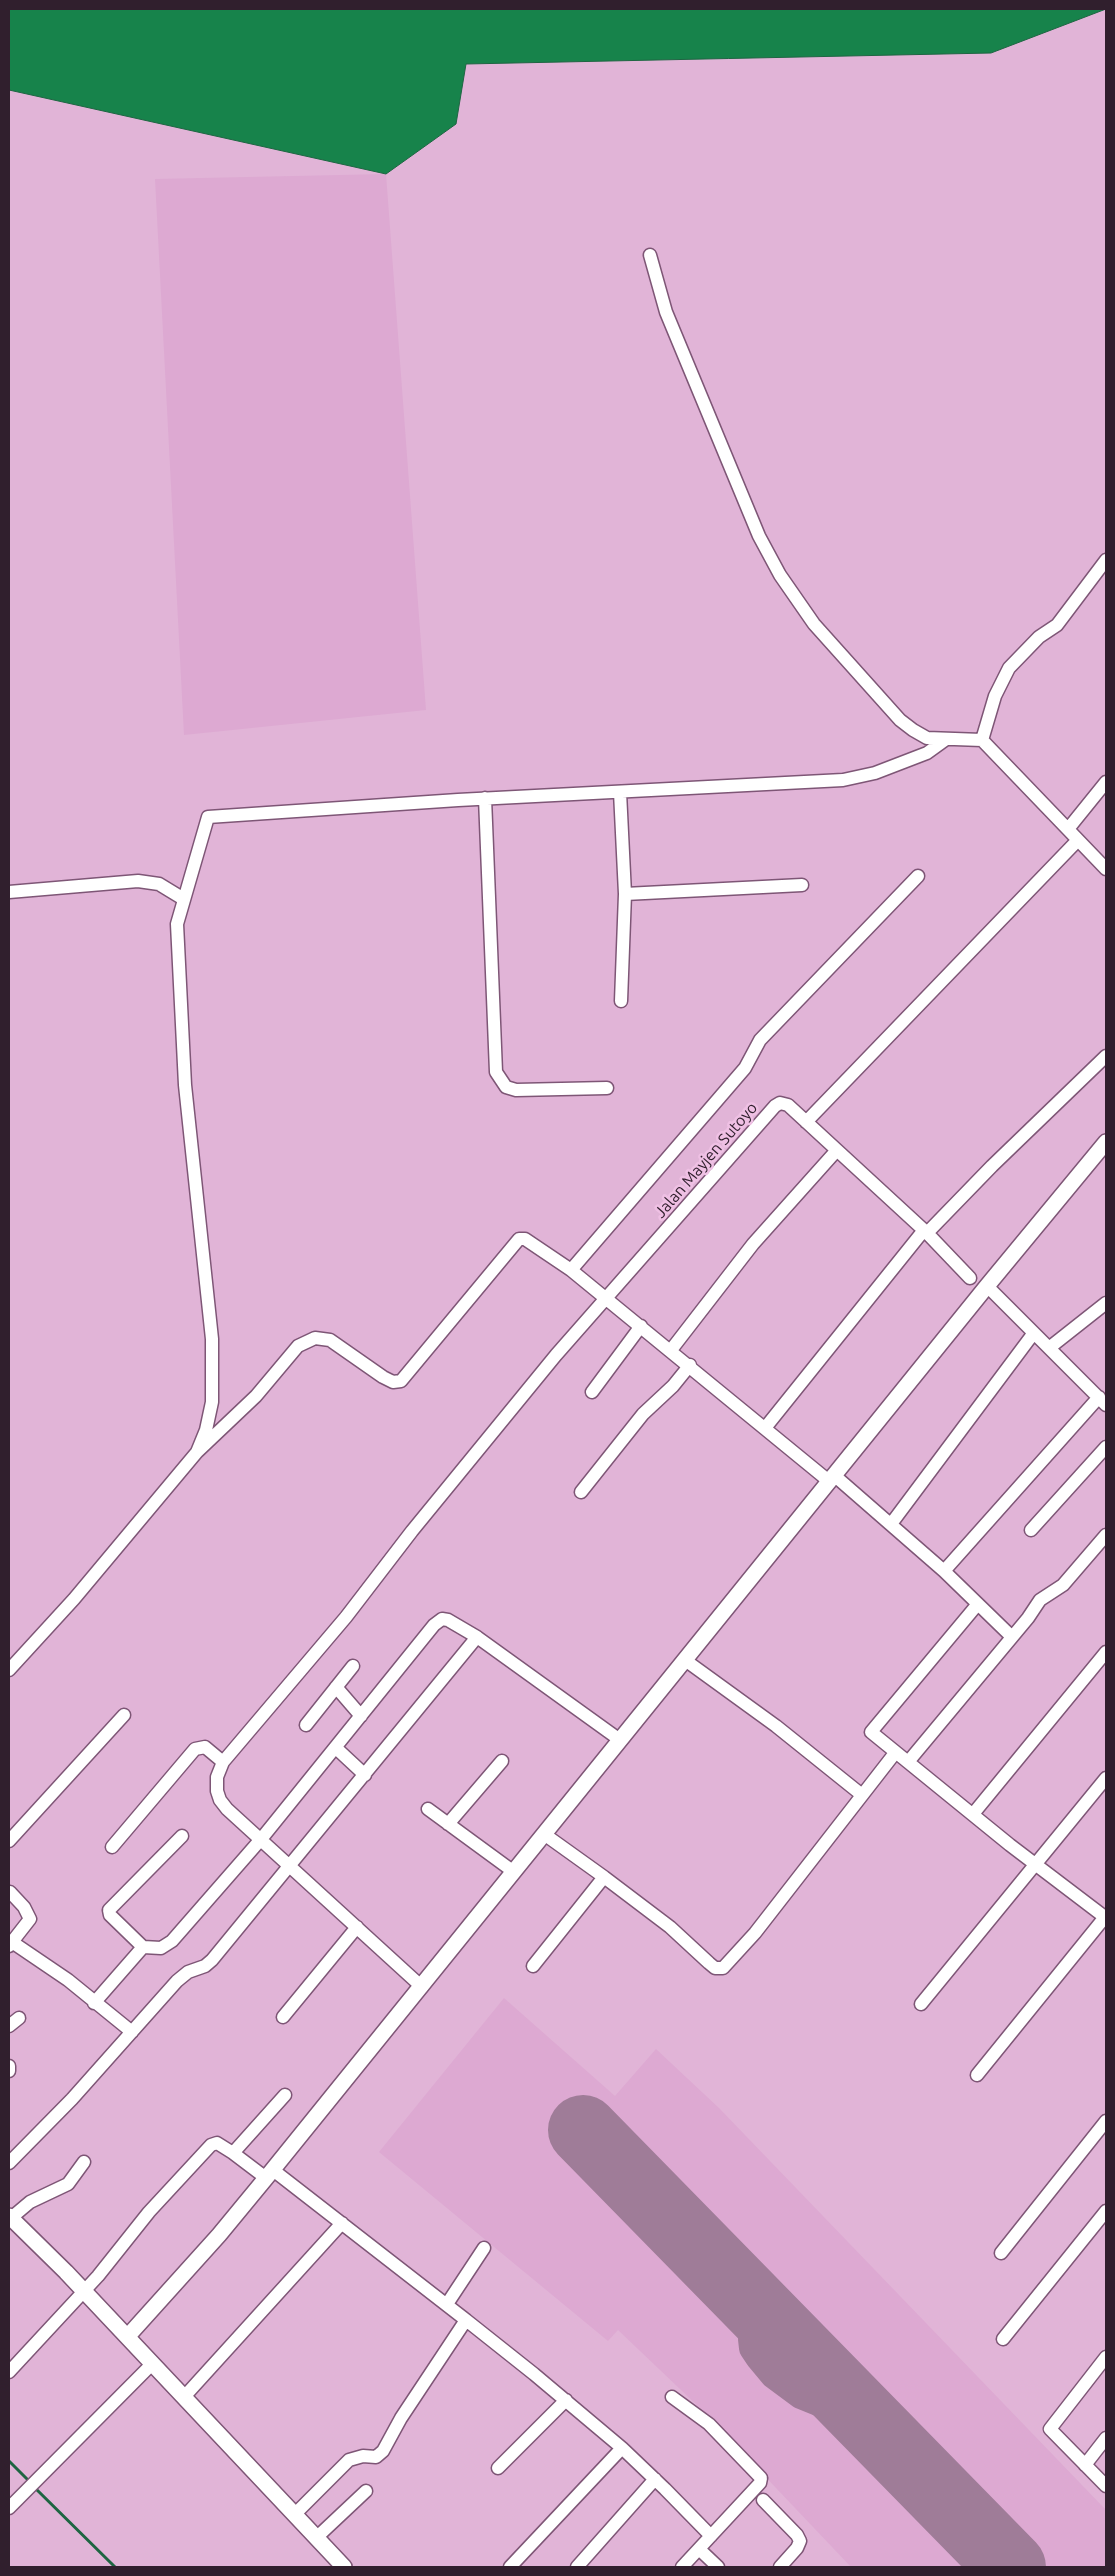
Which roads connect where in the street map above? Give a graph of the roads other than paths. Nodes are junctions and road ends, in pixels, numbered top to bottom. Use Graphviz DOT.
graph roads {
  1 [pos="650,255"];
  2 [pos="1106,560"];
  3 [pos="945,740"];
  4 [pos="982,740"];
  5 [pos="1106,782"];
  6 [pos="620,792"];
  7 [pos="485,798"];
  8 [pos="1068,829"];
  9 [pos="1078,840"];
  10 [pos="1106,869"];
  11 [pos="918,876"];
  12 [pos="802,885"];
  13 [pos="9,892"];
  14 [pos="625,894"];
  15 [pos="182,898"];
  16 [pos="622,1001"];
  17 [pos="1106,1056"];
  18 [pos="607,1088"];
  19 [pos="806,1122"];
  20 [pos="1106,1142"];
  21 [pos="837,1150"];
  22 [pos="926,1231"];
  23 [pos="571,1270"];
  24 [pos="978,1284"];
  25 [pos="606,1299"];
  26 [pos="1106,1303"];
  27 [pos="641,1326"];
  28 [pos="1033,1334"];
  29 [pos="1049,1348"];
  30 [pos="671,1350"];
  31 [pos="690,1365"];
  32 [pos="592,1392"];
  33 [pos="1102,1401"];
  34 [pos="765,1428"];
  35 [pos="1106,1447"];
  36 [pos="198,1452"];
  37 [pos="832,1479"];
  38 [pos="581,1492"];
  39 [pos="891,1524"];
  40 [pos="1031,1530"];
  41 [pos="1106,1535"];
  42 [pos="944,1571"];
  43 [pos="977,1605"];
  44 [pos="477,1637"];
  45 [pos="1012,1637"];
  46 [pos="1106,1652"];
  47 [pos="685,1660"];
  48 [pos="353,1666"];
  49 [pos="9,1670"];
  50 [pos="336,1688"];
  51 [pos="124,1714"];
  52 [pos="362,1716"];
  53 [pos="306,1725"];
  54 [pos="620,1740"];
  55 [pos="336,1748"];
  56 [pos="891,1759"];
  57 [pos="502,1761"];
  58 [pos="223,1762"];
  59 [pos="908,1762"];
  60 [pos="365,1775"];
  61 [pos="1106,1778"];
  62 [pos="862,1794"];
  63 [pos="428,1809"];
  64 [pos="973,1814"];
  65 [pos="448,1824"];
  66 [pos="544,1834"];
  67 [pos="182,1836"];
  68 [pos="262,1838"];
  69 [pos="9,1841"];
  70 [pos="112,1847"];
  71 [pos="291,1865"];
  72 [pos="1036,1865"];
  73 [pos="514,1872"];
  74 [pos="604,1877"];
  75 [pos="10,1892"];
  76 [pos="1101,1922"];
  77 [pos="358,1927"];
  78 [pos="10,1944"];
  79 [pos="143,1947"];
  80 [pos="534,1966"];
  81 [pos="422,1987"];
  82 [pos="94,2003"];
  83 [pos="921,2004"];
  84 [pos="283,2017"];
  85 [pos="19,2018"];
  86 [pos="9,2026"];
  87 [pos="132,2032"];
  88 [pos="9,2066"];
  89 [pos="9,2071"];
  90 [pos="977,2075"];
  91 [pos="285,2095"];
  92 [pos="1106,2121"];
  93 [pos="233,2153"];
  94 [pos="84,2162"];
  95 [pos="9,2163"];
  96 [pos="270,2174"];
  97 [pos="1106,2211"];
  98 [pos="10,2217"];
  99 [pos="342,2223"];
  100 [pos="484,2248"];
  101 [pos="1001,2253"];
  102 [pos="84,2290"];
  103 [pos="447,2304"];
  104 [pos="466,2320"];
  105 [pos="128,2336"];
  106 [pos="1003,2339"];
  107 [pos="1106,2357"];
  108 [pos="153,2363"];
  109 [pos="9,2372"];
  110 [pos="184,2397"];
  111 [pos="672,2397"];
  112 [pos="566,2400"];
  113 [pos="1106,2438"];
  114 [pos="622,2448"];
  115 [pos="1085,2466"];
  116 [pos="498,2468"];
  117 [pos="655,2479"];
  118 [pos="1106,2486"];
  119 [pos="366,2491"];
  120 [pos="763,2500"];
  121 [pos="9,2508"];
  122 [pos="294,2515"];
  123 [pos="711,2536"];
  124 [pos="316,2538"];
  125 [pos="699,2549"];
  126 [pos="344,2567"];
  127 [pos="510,2567"];
  128 [pos="577,2567"];
  129 [pos="682,2567"];
  130 [pos="718,2567"];
  131 [pos="780,2567"];
  1 -- 3 [label="street"];
  2 -- 4 [label="street"];
  3 -- 4 [label="street"];
  3 -- 6 [label="street"];
  4 -- 8 [label="street"];
  5 -- 8 [label="street"];
  6 -- 7 [label="street"];
  6 -- 14 [label="street"];
  7 -- 15 [label="street"];
  7 -- 18 [label="street"];
  8 -- 9 [label="street"];
  9 -- 10 [label="street"];
  9 -- 19 [label="street"];
  11 -- 23 [label="street"];
  12 -- 14 [label="street"];
  13 -- 15 [label="street"];
  14 -- 16 [label="street"];
  15 -- 36 [label="street"];
  17 -- 22 [label="street"];
  19 -- 21 [label="street, Jalan Mayjen Sutoyo"];
  19 -- 25 [label="street, Jalan Mayjen Sutoyo"];
  20 -- 24 [label="street"];
  21 -- 22 [label="street, Jalan Mayjen Sutoyo"];
  21 -- 30 [label="street"];
  22 -- 24 [label="street, Jalan Mayjen Sutoyo"];
  22 -- 34 [label="street"];
  23 -- 25 [label="street"];
  23 -- 36 [label="street"];
  24 -- 28 [label="street, Jalan Mayjen Sutoyo"];
  24 -- 37 [label="street"];
  25 -- 27 [label="street"];
  25 -- 58 [label="street, Jalan Mayjen Sutoyo"];
  26 -- 29 [label="street"];
  27 -- 30 [label="street"];
  27 -- 32 [label="street"];
  28 -- 29 [label="street, Jalan Mayjen Sutoyo"];
  28 -- 39 [label="street"];
  29 -- 33 [label="street, Jalan Mayjen Sutoyo"];
  30 -- 31 [label="street"];
  31 -- 34 [label="street"];
  31 -- 38 [label="street"];
  33 -- 42 [label="street"];
  34 -- 37 [label="street"];
  35 -- 40 [label="street"];
  36 -- 49 [label="street"];
  37 -- 39 [label="street"];
  37 -- 47 [label="street"];
  39 -- 42 [label="street"];
  41 -- 45 [label="street"];
  42 -- 43 [label="street"];
  43 -- 45 [label="street"];
  43 -- 56 [label="street"];
  44 -- 52 [label="street"];
  44 -- 54 [label="street"];
  44 -- 60 [label="street"];
  45 -- 59 [label="street"];
  46 -- 64 [label="street"];
  47 -- 54 [label="street"];
  47 -- 62 [label="street"];
  48 -- 50 [label="street"];
  50 -- 52 [label="street"];
  50 -- 53 [label="street"];
  51 -- 69 [label="street"];
  52 -- 55 [label="street"];
  54 -- 66 [label="street"];
  55 -- 60 [label="street"];
  55 -- 68 [label="street"];
  56 -- 59 [label="street"];
  56 -- 62 [label="street"];
  57 -- 65 [label="street"];
  58 -- 68 [label="street"];
  58 -- 70 [label="street"];
  59 -- 64 [label="street"];
  60 -- 71 [label="street"];
  61 -- 72 [label="street"];
  62 -- 74 [label="street"];
  63 -- 65 [label="street"];
  64 -- 72 [label="street"];
  65 -- 73 [label="street"];
  66 -- 73 [label="street"];
  66 -- 74 [label="street"];
  67 -- 79 [label="street"];
  68 -- 71 [label="street"];
  68 -- 79 [label="street"];
  71 -- 77 [label="street"];
  71 -- 87 [label="street"];
  72 -- 76 [label="street"];
  72 -- 83 [label="street"];
  73 -- 81 [label="street"];
  74 -- 80 [label="street"];
  75 -- 78 [label="street"];
  76 -- 90 [label="street"];
  77 -- 81 [label="street"];
  77 -- 84 [label="street"];
  78 -- 82 [label="street"];
  79 -- 82 [label="street"];
  81 -- 96 [label="street"];
  82 -- 87 [label="street"];
  85 -- 86 [label="street"];
  87 -- 95 [label="street"];
  88 -- 89 [label="street"];
  91 -- 93 [label="street"];
  92 -- 101 [label="street"];
  93 -- 96 [label="street"];
  93 -- 102 [label="street"];
  94 -- 98 [label="street"];
  96 -- 99 [label="street"];
  96 -- 105 [label="street"];
  97 -- 106 [label="street"];
  98 -- 102 [label="street"];
  99 -- 103 [label="street"];
  99 -- 110 [label="street"];
  100 -- 103 [label="street"];
  102 -- 105 [label="street"];
  102 -- 109 [label="street"];
  103 -- 104 [label="street"];
  104 -- 112 [label="street"];
  104 -- 122 [label="street"];
  105 -- 108 [label="street"];
  107 -- 115 [label="street"];
  108 -- 110 [label="street"];
  108 -- 121 [label="street"];
  110 -- 122 [label="street"];
  111 -- 123 [label="street"];
  112 -- 114 [label="street"];
  112 -- 116 [label="street"];
  113 -- 115 [label="street"];
  114 -- 117 [label="street"];
  114 -- 127 [label="street"];
  115 -- 118 [label="street"];
  117 -- 123 [label="street"];
  117 -- 128 [label="street"];
  119 -- 124 [label="street"];
  120 -- 131 [label="street"];
  122 -- 124 [label="street"];
  123 -- 125 [label="street"];
  124 -- 126 [label="street"];
  125 -- 129 [label="street"];
  125 -- 130 [label="street"];
}
